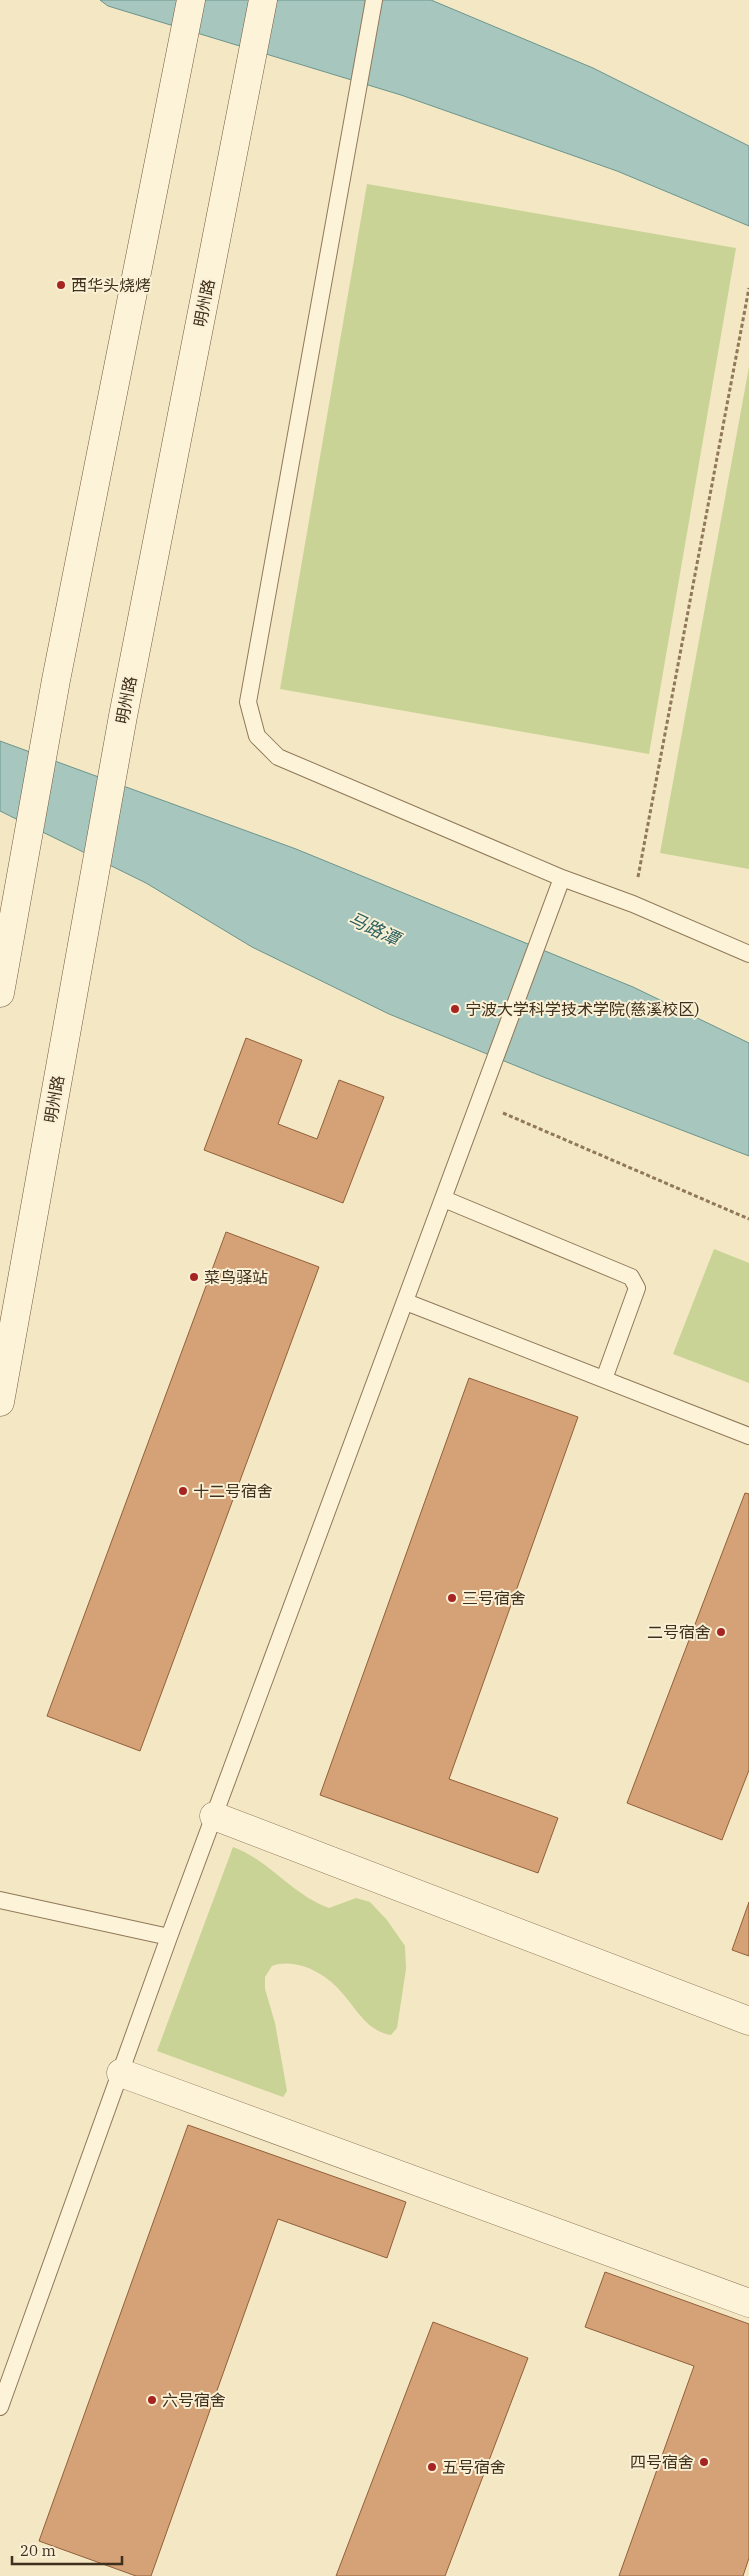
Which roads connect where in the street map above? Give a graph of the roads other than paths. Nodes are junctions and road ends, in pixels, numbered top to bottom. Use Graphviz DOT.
graph roads {
  1 [pos="191,0"];
  2 [pos="263,0"];
  3 [pos="374,0"];
  4 [pos="562,878"];
  5 [pos="749,954"];
  6 [pos="0,993"];
  7 [pos="444,1199"];
  8 [pos="406,1302"];
  9 [pos="604,1379"];
  10 [pos="0,1402"];
  11 [pos="749,1436"];
  12 [pos="214,1816"];
  13 [pos="0,1900"];
  14 [pos="169,1937"];
  15 [pos="749,2021"];
  16 [pos="121,2074"];
  17 [pos="749,2303"];
  18 [pos="0,2408"];
  1 -- 6 [label="main road"];
  2 -- 10 [label="main road, 明州路"];
  3 -- 4 [label="lane"];
  4 -- 5 [label="lane"];
  4 -- 7 [label="lane"];
  7 -- 8 [label="lane"];
  7 -- 9 [label="lane"];
  8 -- 9 [label="lane"];
  8 -- 12 [label="lane"];
  9 -- 11 [label="lane"];
  12 -- 14 [label="lane"];
  12 -- 15 [label="main road"];
  13 -- 14 [label="lane"];
  14 -- 16 [label="lane"];
  16 -- 17 [label="main road"];
  16 -- 18 [label="lane"];
}
